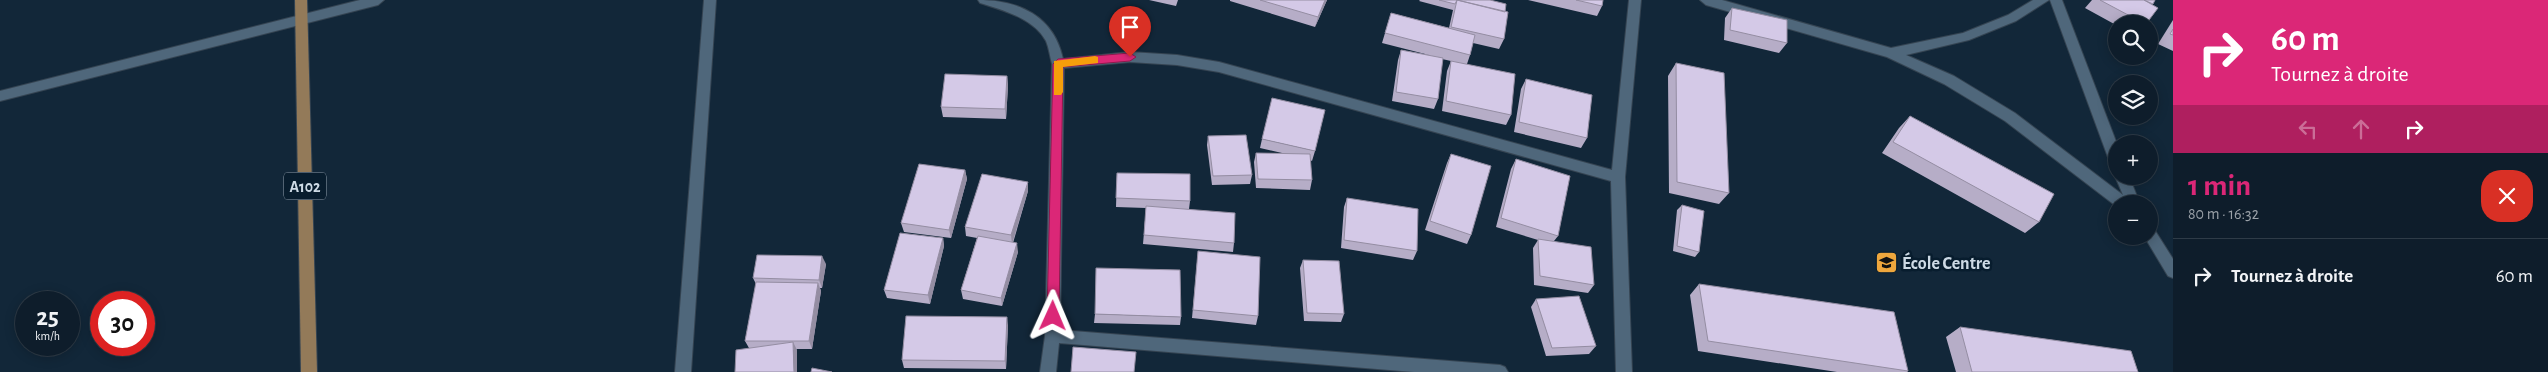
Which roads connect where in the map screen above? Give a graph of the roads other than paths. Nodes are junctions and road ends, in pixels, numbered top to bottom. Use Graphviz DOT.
graph roads {
  1 [pos="301,0"];
  2 [pos="378,0"];
  3 [pos="710,0"];
  4 [pos="984,0"];
  5 [pos="1635,0"];
  6 [pos="1706,0"];
  7 [pos="2043,0"];
  8 [pos="2056,0"];
  9 [pos="302,20"];
  10 [pos="1891,52"];
  11 [pos="1058,64"];
  12 [pos="0,96"];
  13 [pos="2108,139"];
  14 [pos="1618,177"];
  15 [pos="2112,195"];
  16 [pos="2157,245"];
  17 [pos="2173,272"];
  18 [pos="1052,336"];
  19 [pos="308,372"];
  20 [pos="683,372"];
  21 [pos="1048,372"];
  22 [pos="1500,372"];
  23 [pos="1624,372"];
  1 -- 9 [label="main road, A102"];
  2 -- 9 [label="street"];
  3 -- 20 [label="street"];
  4 -- 11 [label="street"];
  5 -- 14 [label="street"];
  6 -- 10 [label="street"];
  7 -- 10 [label="street"];
  8 -- 13 [label="street"];
  9 -- 12 [label="street"];
  9 -- 19 [label="main road, A102"];
  10 -- 15 [label="street"];
  11 -- 14 [label="street"];
  11 -- 18 [label="street"];
  14 -- 23 [label="street"];
  16 -- 17 [label="street"];
  18 -- 21 [label="street"];
  18 -- 22 [label="street"];
}
